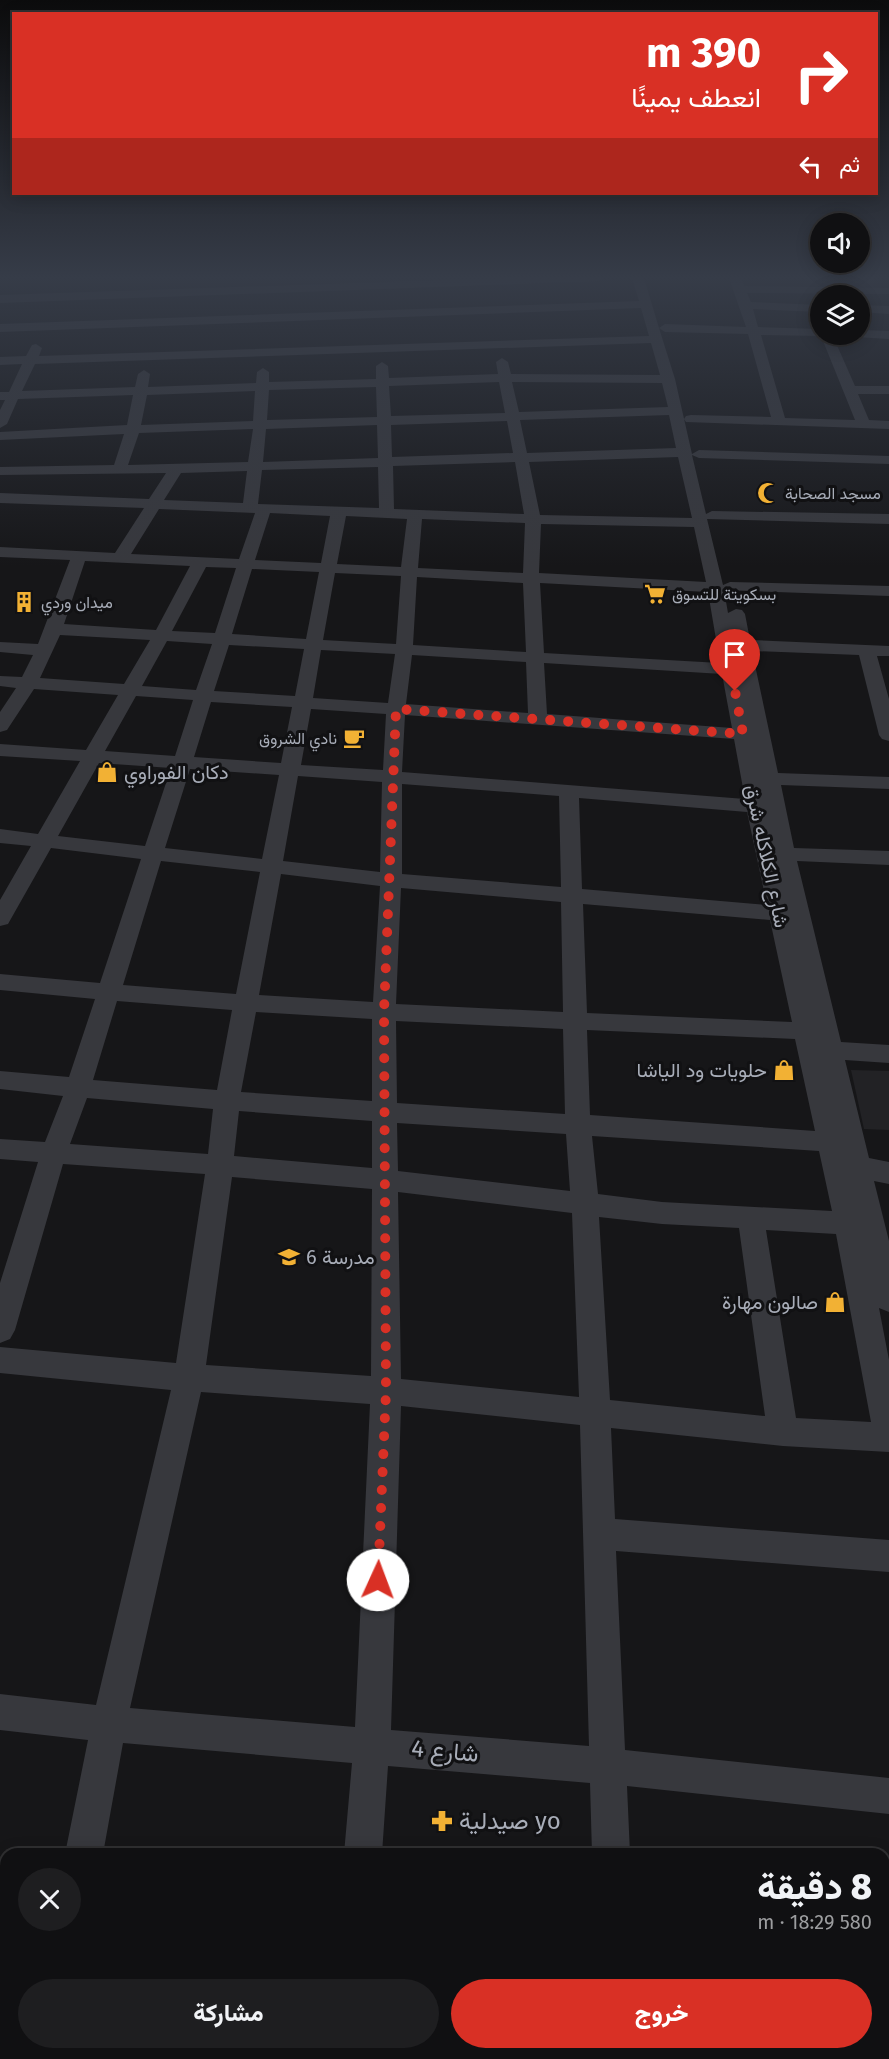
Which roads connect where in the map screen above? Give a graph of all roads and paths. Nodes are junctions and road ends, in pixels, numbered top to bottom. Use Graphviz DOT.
graph roads {
  1 [pos="21,374"];
  2 [pos="145,374"];
  3 [pos="262,374"];
  4 [pos="382,374"];
  5 [pos="504,374"];
  6 [pos="667,374"];
  7 [pos="672,374"];
  8 [pos="765,374"];
  9 [pos="842,374"];
  10 [pos="505,378"];
  11 [pos="668,379"];
  12 [pos="382,381"];
  13 [pos="261,386"];
  14 [pos="141,390"];
  15 [pos="848,390"];
  16 [pos="889,390"];
  17 [pos="6,396"];
  18 [pos="683,415"];
  19 [pos="512,416"];
  20 [pos="384,421"];
  21 [pos="779,422"];
  22 [pos="0,424"];
  23 [pos="260,424"];
  24 [pos="864,424"];
  25 [pos="889,425"];
  26 [pos="133,429"];
  27 [pos="0,436"];
  28 [pos="692,453"];
  29 [pos="795,456"];
  30 [pos="519,458"];
  31 [pos="889,460"];
  32 [pos="387,463"];
  33 [pos="254,467"];
  34 [pos="176,469"];
  35 [pos="0,471"];
  36 [pos="119,471"];
  37 [pos="801,473"];
  38 [pos="0,498"];
  39 [pos="156,504"];
  40 [pos="257,507"];
  41 [pos="339,511"];
  42 [pos="387,513"];
  43 [pos="415,515"];
  44 [pos="533,519"];
  45 [pos="889,519"];
  46 [pos="707,520"];
  47 [pos="0,552"];
  48 [pos="79,556"];
  49 [pos="120,558"];
  50 [pos="200,562"];
  51 [pos="245,566"];
  52 [pos="327,569"];
  53 [pos="409,572"];
  54 [pos="531,578"];
  55 [pos="722,587"];
  56 [pos="889,591"];
  57 [pos="54,629"];
  58 [pos="162,634"];
  59 [pos="223,638"];
  60 [pos="312,644"];
  61 [pos="743,645"];
  62 [pos="0,647"];
  63 [pos="44,650"];
  64 [pos="404,650"];
  65 [pos="867,650"];
  66 [pos="889,651"];
  67 [pos="533,656"];
  68 [pos="730,669"];
  69 [pos="0,681"];
  70 [pos="29,682"];
  71 [pos="130,690"];
  72 [pos="203,694"];
  73 [pos="302,702"];
  74 [pos="885,708"];
  75 [pos="396,709"];
  76 [pos="538,719"];
  77 [pos="0,726"];
  78 [pos="743,734"];
  79 [pos="889,735"];
  80 [pos="0,750"];
  81 [pos="91,757"];
  82 [pos="181,764"];
  83 [pos="290,771"];
  84 [pos="392,777"];
  85 [pos="769,779"];
  86 [pos="889,783"];
  87 [pos="569,790"];
  88 [pos="756,806"];
  89 [pos="0,836"];
  90 [pos="45,841"];
  91 [pos="153,852"];
  92 [pos="785,854"];
  93 [pos="889,858"];
  94 [pos="271,866"];
  95 [pos="391,880"];
  96 [pos="571,897"];
  97 [pos="779,913"];
  98 [pos="0,919"];
  99 [pos="0,982"];
  100 [pos="108,993"];
  101 [pos="246,1004"];
  102 [pos="384,1012"];
  103 [pos="575,1021"];
  104 [pos="805,1031"];
  105 [pos="831,1050"];
  106 [pos="889,1054"];
  107 [pos="0,1080"];
  108 [pos="78,1088"];
  109 [pos="227,1101"];
  110 [pos="386,1113"];
  111 [pos="578,1126"];
  112 [pos="831,1142"];
  113 [pos="0,1149"];
  114 [pos="54,1152"];
  115 [pos="220,1165"];
  116 [pos="859,1167"];
  117 [pos="889,1173"];
  118 [pos="386,1180"];
  119 [pos="585,1204"];
  120 [pos="752,1219"];
  121 [pos="848,1222"];
  122 [pos="889,1300"];
  123 [pos="0,1330"];
  124 [pos="0,1360"];
  125 [pos="189,1378"];
  126 [pos="386,1391"];
  127 [pos="595,1412"];
  128 [pos="783,1432"];
  129 [pos="889,1437"];
  130 [pos="599,1534"];
  131 [pos="889,1556"];
  132 [pos="0,1712"];
  133 [pos="109,1724"];
  134 [pos="372,1745"];
  135 [pos="607,1766"];
  136 [pos="889,1796"];
  137 [pos="85,1848"];
  138 [pos="363,1848"];
  139 [pos="611,1848"];
  1 -- 17 [label="street"];
  2 -- 14 [label="street"];
  3 -- 13 [label="street"];
  4 -- 12 [label="street"];
  5 -- 10 [label="street"];
  6 -- 11 [label="street, شارع الكلاكله شرق"];
  7 -- 18 [label="street, شارع الكلاكله شرق"];
  8 -- 21 [label="street"];
  9 -- 15 [label="street"];
  10 -- 11 [label="street"];
  10 -- 12 [label="street"];
  10 -- 19 [label="street"];
  11 -- 18 [label="street, شارع الكلاكله شرق"];
  12 -- 13 [label="street"];
  12 -- 20 [label="street"];
  13 -- 14 [label="street"];
  13 -- 23 [label="street"];
  14 -- 17 [label="street"];
  14 -- 26 [label="street"];
  15 -- 16 [label="street"];
  15 -- 24 [label="street"];
  17 -- 22 [label="street"];
  18 -- 19 [label="street"];
  18 -- 21 [label="street"];
  18 -- 28 [label="street, شارع الكلاكله شرق"];
  19 -- 20 [label="street"];
  19 -- 30 [label="street"];
  20 -- 23 [label="street"];
  20 -- 32 [label="street"];
  21 -- 24 [label="street"];
  23 -- 26 [label="street"];
  23 -- 33 [label="street"];
  24 -- 25 [label="street"];
  26 -- 27 [label="street"];
  26 -- 36 [label="street"];
  28 -- 29 [label="street"];
  28 -- 30 [label="street"];
  28 -- 46 [label="street, شارع الكلاكله شرق"];
  29 -- 31 [label="street"];
  29 -- 37 [label="street"];
  30 -- 32 [label="street"];
  30 -- 44 [label="street"];
  32 -- 33 [label="street"];
  32 -- 42 [label="street"];
  33 -- 34 [label="street"];
  33 -- 40 [label="street"];
  34 -- 36 [label="street"];
  34 -- 39 [label="street"];
  35 -- 36 [label="street"];
  38 -- 39 [label="street"];
  39 -- 40 [label="street"];
  39 -- 49 [label="street"];
  40 -- 41 [label="street"];
  40 -- 51 [label="street"];
  41 -- 42 [label="street"];
  41 -- 52 [label="street"];
  42 -- 43 [label="street"];
  43 -- 44 [label="street"];
  43 -- 53 [label="street"];
  44 -- 46 [label="street"];
  44 -- 54 [label="street"];
  45 -- 46 [label="street"];
  46 -- 55 [label="street, شارع الكلاكله شرق"];
  47 -- 48 [label="street"];
  48 -- 49 [label="street"];
  48 -- 57 [label="street"];
  49 -- 50 [label="street"];
  50 -- 51 [label="street"];
  50 -- 58 [label="street"];
  51 -- 52 [label="street"];
  51 -- 59 [label="street"];
  52 -- 53 [label="street"];
  52 -- 60 [label="street"];
  53 -- 54 [label="street"];
  53 -- 64 [label="street"];
  54 -- 55 [label="street"];
  54 -- 67 [label="street"];
  55 -- 56 [label="street"];
  55 -- 61 [label="street, شارع الكلاكله شرق"];
  55 -- 68 [label="street, شارع الكلاكله شرق"];
  57 -- 58 [label="street"];
  57 -- 63 [label="street"];
  58 -- 59 [label="street"];
  58 -- 71 [label="street"];
  59 -- 60 [label="street"];
  59 -- 72 [label="street"];
  60 -- 64 [label="street"];
  60 -- 73 [label="street"];
  61 -- 65 [label="street"];
  61 -- 85 [label="street, شارع الكلاكله شرق"];
  62 -- 63 [label="street"];
  63 -- 70 [label="street"];
  64 -- 67 [label="street"];
  64 -- 75 [label="street"];
  65 -- 66 [label="street"];
  65 -- 74 [label="street"];
  67 -- 68 [label="street"];
  67 -- 76 [label="street"];
  68 -- 78 [label="street, شارع الكلاكله شرق"];
  69 -- 70 [label="street"];
  70 -- 71 [label="street"];
  70 -- 77 [label="street"];
  71 -- 72 [label="street"];
  71 -- 81 [label="street"];
  72 -- 73 [label="street"];
  72 -- 82 [label="street"];
  73 -- 75 [label="street"];
  73 -- 83 [label="street"];
  74 -- 79 [label="street"];
  75 -- 76 [label="street"];
  75 -- 84 [label="street"];
  76 -- 78 [label="street"];
  78 -- 88 [label="street, شارع الكلاكله شرق"];
  80 -- 81 [label="street"];
  81 -- 82 [label="street"];
  81 -- 90 [label="street"];
  82 -- 83 [label="street"];
  82 -- 91 [label="street"];
  83 -- 84 [label="street"];
  83 -- 94 [label="street"];
  84 -- 87 [label="street"];
  84 -- 95 [label="street"];
  85 -- 86 [label="street"];
  85 -- 92 [label="street, شارع الكلاكله شرق"];
  87 -- 88 [label="street"];
  87 -- 96 [label="street"];
  88 -- 97 [label="street, شارع الكلاكله شرق"];
  89 -- 90 [label="street"];
  90 -- 91 [label="street"];
  90 -- 98 [label="street"];
  91 -- 94 [label="street"];
  91 -- 100 [label="street"];
  92 -- 93 [label="street"];
  92 -- 105 [label="street, شارع الكلاكله شرق"];
  94 -- 95 [label="street"];
  94 -- 101 [label="street"];
  95 -- 96 [label="street"];
  95 -- 102 [label="street"];
  96 -- 97 [label="street"];
  96 -- 103 [label="street"];
  97 -- 104 [label="street, شارع الكلاكله شرق"];
  99 -- 100 [label="street"];
  100 -- 101 [label="street"];
  100 -- 108 [label="street"];
  101 -- 102 [label="street"];
  101 -- 109 [label="street"];
  102 -- 103 [label="street"];
  102 -- 110 [label="street"];
  103 -- 104 [label="street"];
  103 -- 111 [label="street"];
  104 -- 112 [label="street, شارع الكلاكله شرق"];
  105 -- 106 [label="street"];
  105 -- 116 [label="street, شارع الكلاكله شرق"];
  107 -- 108 [label="street"];
  108 -- 109 [label="street"];
  108 -- 114 [label="street"];
  109 -- 110 [label="street"];
  109 -- 115 [label="street"];
  110 -- 111 [label="street"];
  110 -- 118 [label="street"];
  111 -- 112 [label="street"];
  111 -- 119 [label="street"];
  112 -- 121 [label="street, شارع الكلاكله شرق"];
  113 -- 114 [label="street"];
  114 -- 115 [label="street"];
  114 -- 123 [label="street"];
  115 -- 118 [label="street"];
  115 -- 125 [label="street"];
  116 -- 117 [label="street"];
  116 -- 122 [label="street, شارع الكلاكله شرق"];
  118 -- 119 [label="street"];
  118 -- 126 [label="street"];
  119 -- 120 [label="street"];
  119 -- 127 [label="street"];
  120 -- 121 [label="street"];
  120 -- 128 [label="street"];
  121 -- 129 [label="street, شارع الكلاكله شرق"];
  124 -- 125 [label="street"];
  125 -- 126 [label="street"];
  125 -- 133 [label="street"];
  126 -- 127 [label="street"];
  126 -- 134 [label="street"];
  127 -- 128 [label="street"];
  127 -- 130 [label="street"];
  128 -- 129 [label="street"];
  130 -- 131 [label="street"];
  130 -- 135 [label="street"];
  132 -- 133 [label="street, شارع 4"];
  133 -- 134 [label="street, شارع 4"];
  133 -- 137 [label="street"];
  134 -- 135 [label="street, شارع 4"];
  134 -- 138 [label="street"];
  135 -- 136 [label="street, شارع 4"];
  135 -- 139 [label="street"];
}
